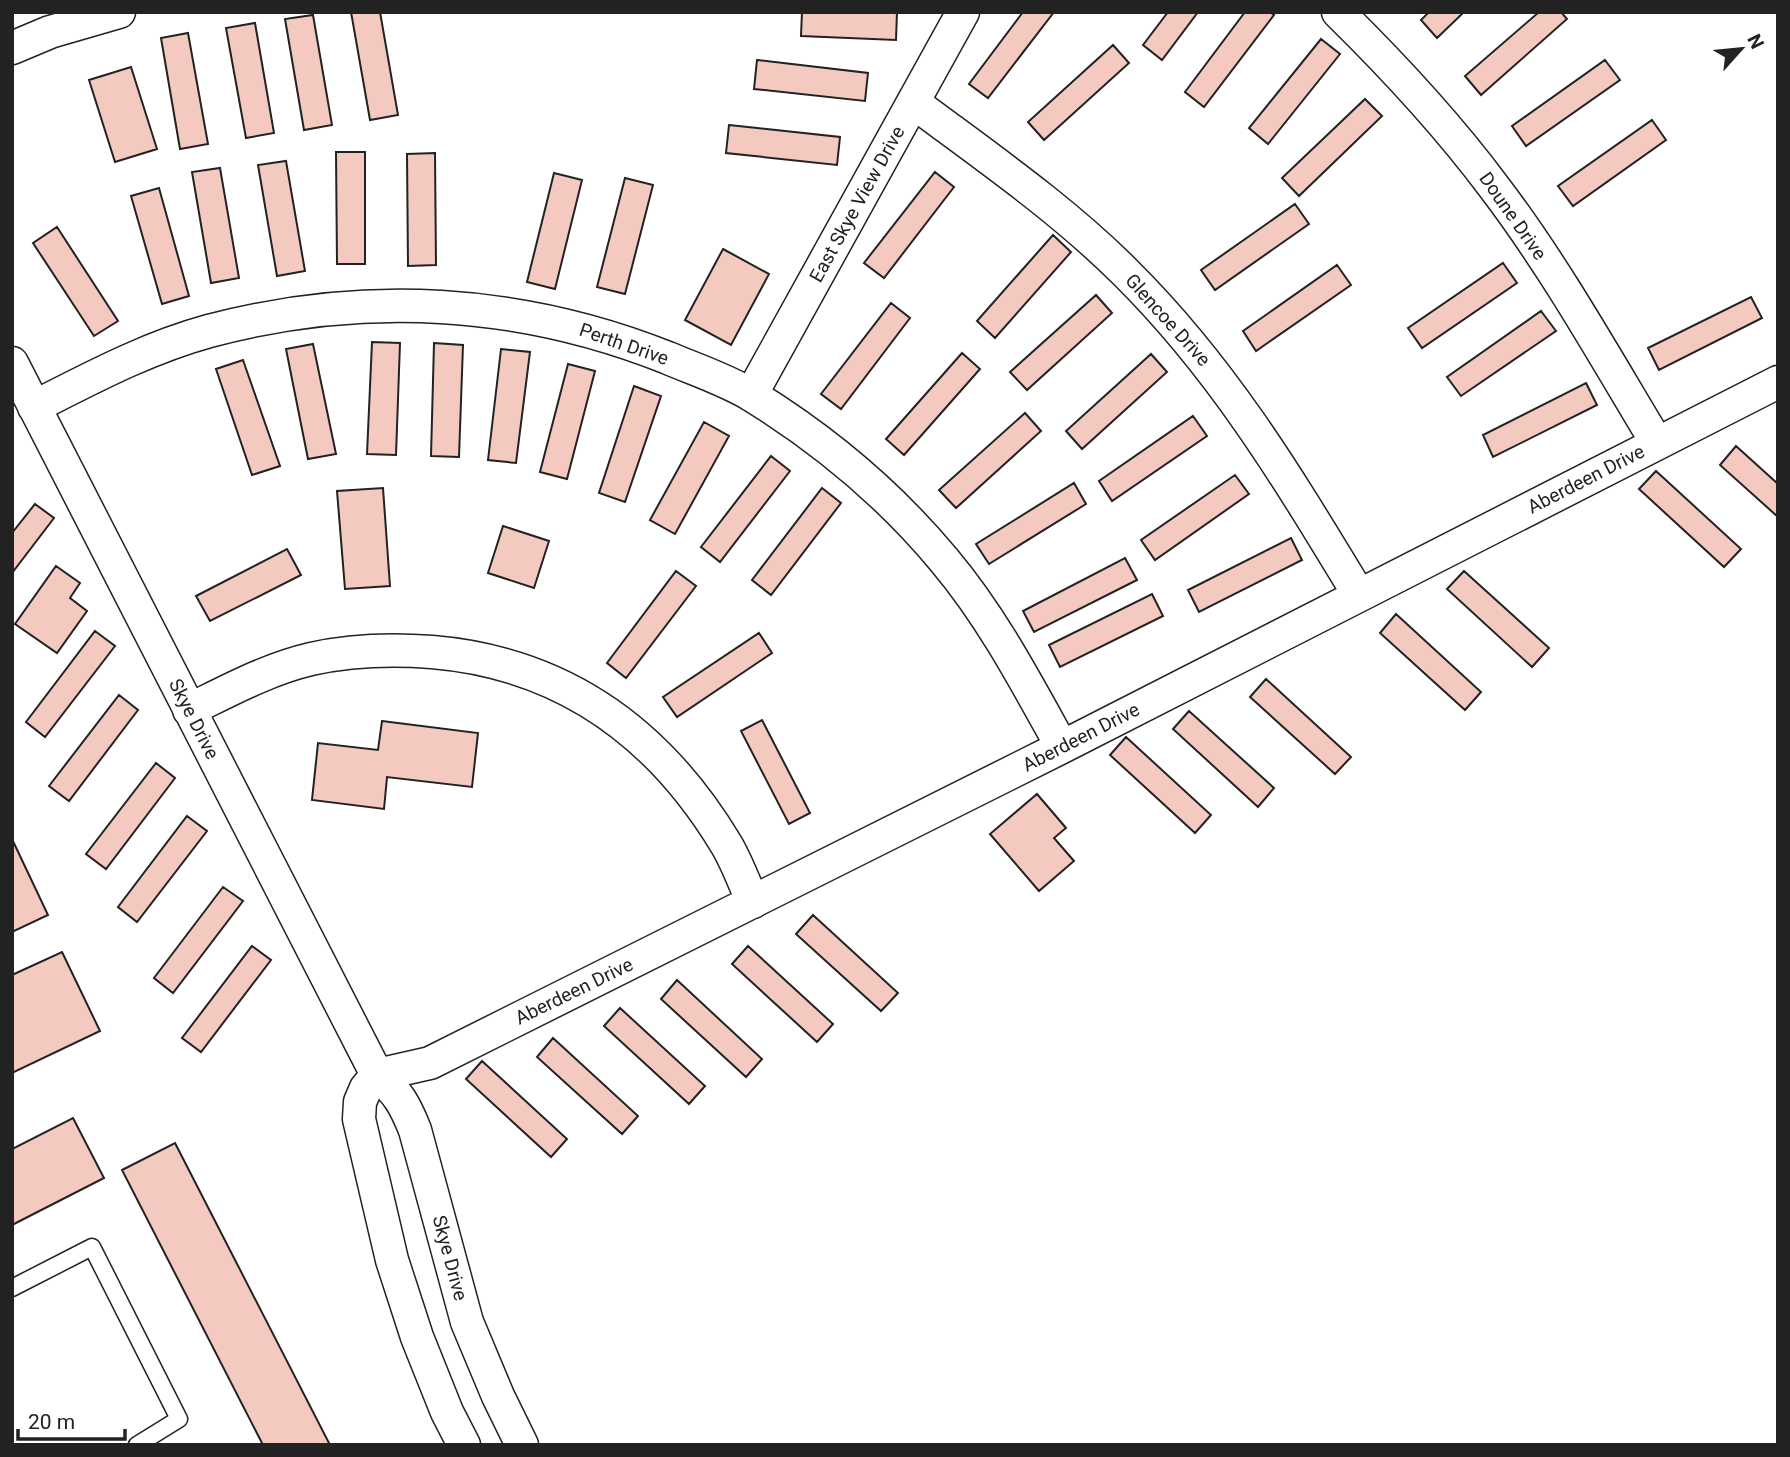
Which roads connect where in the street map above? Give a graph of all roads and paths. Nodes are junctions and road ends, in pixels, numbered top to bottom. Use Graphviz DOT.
graph roads {
  1 [pos="119,12"];
  2 [pos="963,12"];
  3 [pos="1338,12"];
  4 [pos="12,48"];
  5 [pos="913,102"];
  6 [pos="12,363"];
  7 [pos="1778,382"];
  8 [pos="751,395"];
  9 [pos="34,407"];
  10 [pos="1657,443"];
  11 [pos="1359,595"];
  12 [pos="189,710"];
  13 [pos="1062,747"];
  14 [pos="753,902"];
  15 [pos="377,1075"];
  16 [pos="12,1287"];
  17 [pos="460,1437"];
  18 [pos="519,1438"];
  19 [pos="137,1445"];
  1 -- 4 [label="street"];
  2 -- 5 [label="street, East Skye View Drive"];
  3 -- 10 [label="street, Doune Drive"];
  5 -- 8 [label="street, East Skye View Drive"];
  5 -- 11 [label="street, Glencoe Drive"];
  6 -- 9 [label="street, Skye Drive"];
  7 -- 10 [label="street, Aberdeen Drive"];
  8 -- 9 [label="street, Perth Drive"];
  8 -- 13 [label="street, Perth Drive"];
  9 -- 12 [label="street, Skye Drive"];
  10 -- 11 [label="street, Aberdeen Drive"];
  11 -- 13 [label="street, Aberdeen Drive"];
  12 -- 14 [label="street"];
  12 -- 15 [label="street, Skye Drive"];
  13 -- 14 [label="street, Aberdeen Drive"];
  14 -- 15 [label="street, Aberdeen Drive"];
  15 -- 17 [label="street"];
  15 -- 18 [label="street, Skye Drive"];
  16 -- 19 [label="lane"];
  17 -- 18 [label="street"];
}
